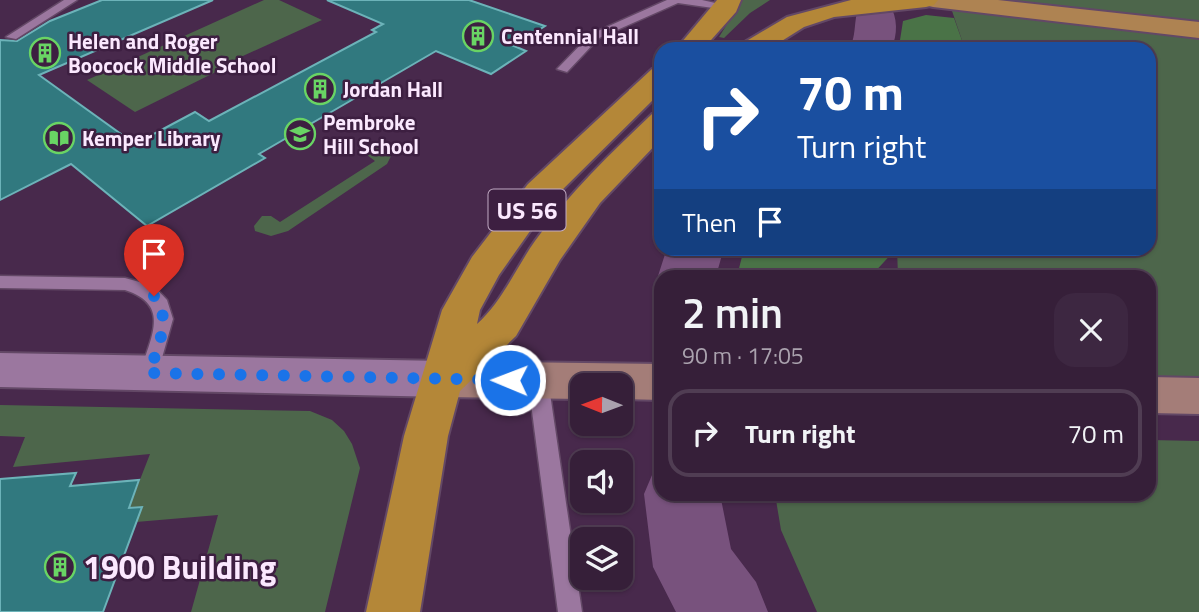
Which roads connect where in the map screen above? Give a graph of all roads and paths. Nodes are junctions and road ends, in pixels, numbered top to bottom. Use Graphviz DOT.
graph roads {
  1 [pos="72,0"];
  2 [pos="678,0"];
  3 [pos="803,0"];
  4 [pos="926,0"];
  5 [pos="933,0"];
  6 [pos="728,4"];
  7 [pos="1199,30"];
  8 [pos="12,37"];
  9 [pos="695,42"];
  10 [pos="745,42"];
  11 [pos="759,42"];
  12 [pos="563,69"];
  13 [pos="654,83"];
  14 [pos="654,128"];
  15 [pos="0,282"];
  16 [pos="0,370"];
  17 [pos="149,373"];
  18 [pos="444,379"];
  19 [pos="538,380"];
  20 [pos="654,382"];
  21 [pos="1156,395"];
  22 [pos="1199,396"];
  23 [pos="393,612"];
  24 [pos="570,612"];
  1 -- 8 [label="lane"];
  2 -- 6 [label="lane"];
  2 -- 12 [label="lane"];
  3 -- 10 [label="highway"];
  4 -- 11 [label="highway"];
  5 -- 7 [label="main road"];
  6 -- 9 [label="highway"];
  13 -- 18 [label="highway, US 56"];
  14 -- 18 [label="highway, US 56"];
  15 -- 17 [label="lane"];
  16 -- 17 [label="street"];
  17 -- 18 [label="street"];
  18 -- 19 [label="main road"];
  18 -- 23 [label="highway, US 56"];
  19 -- 20 [label="main road"];
  19 -- 24 [label="lane"];
  21 -- 22 [label="main road"];
}
